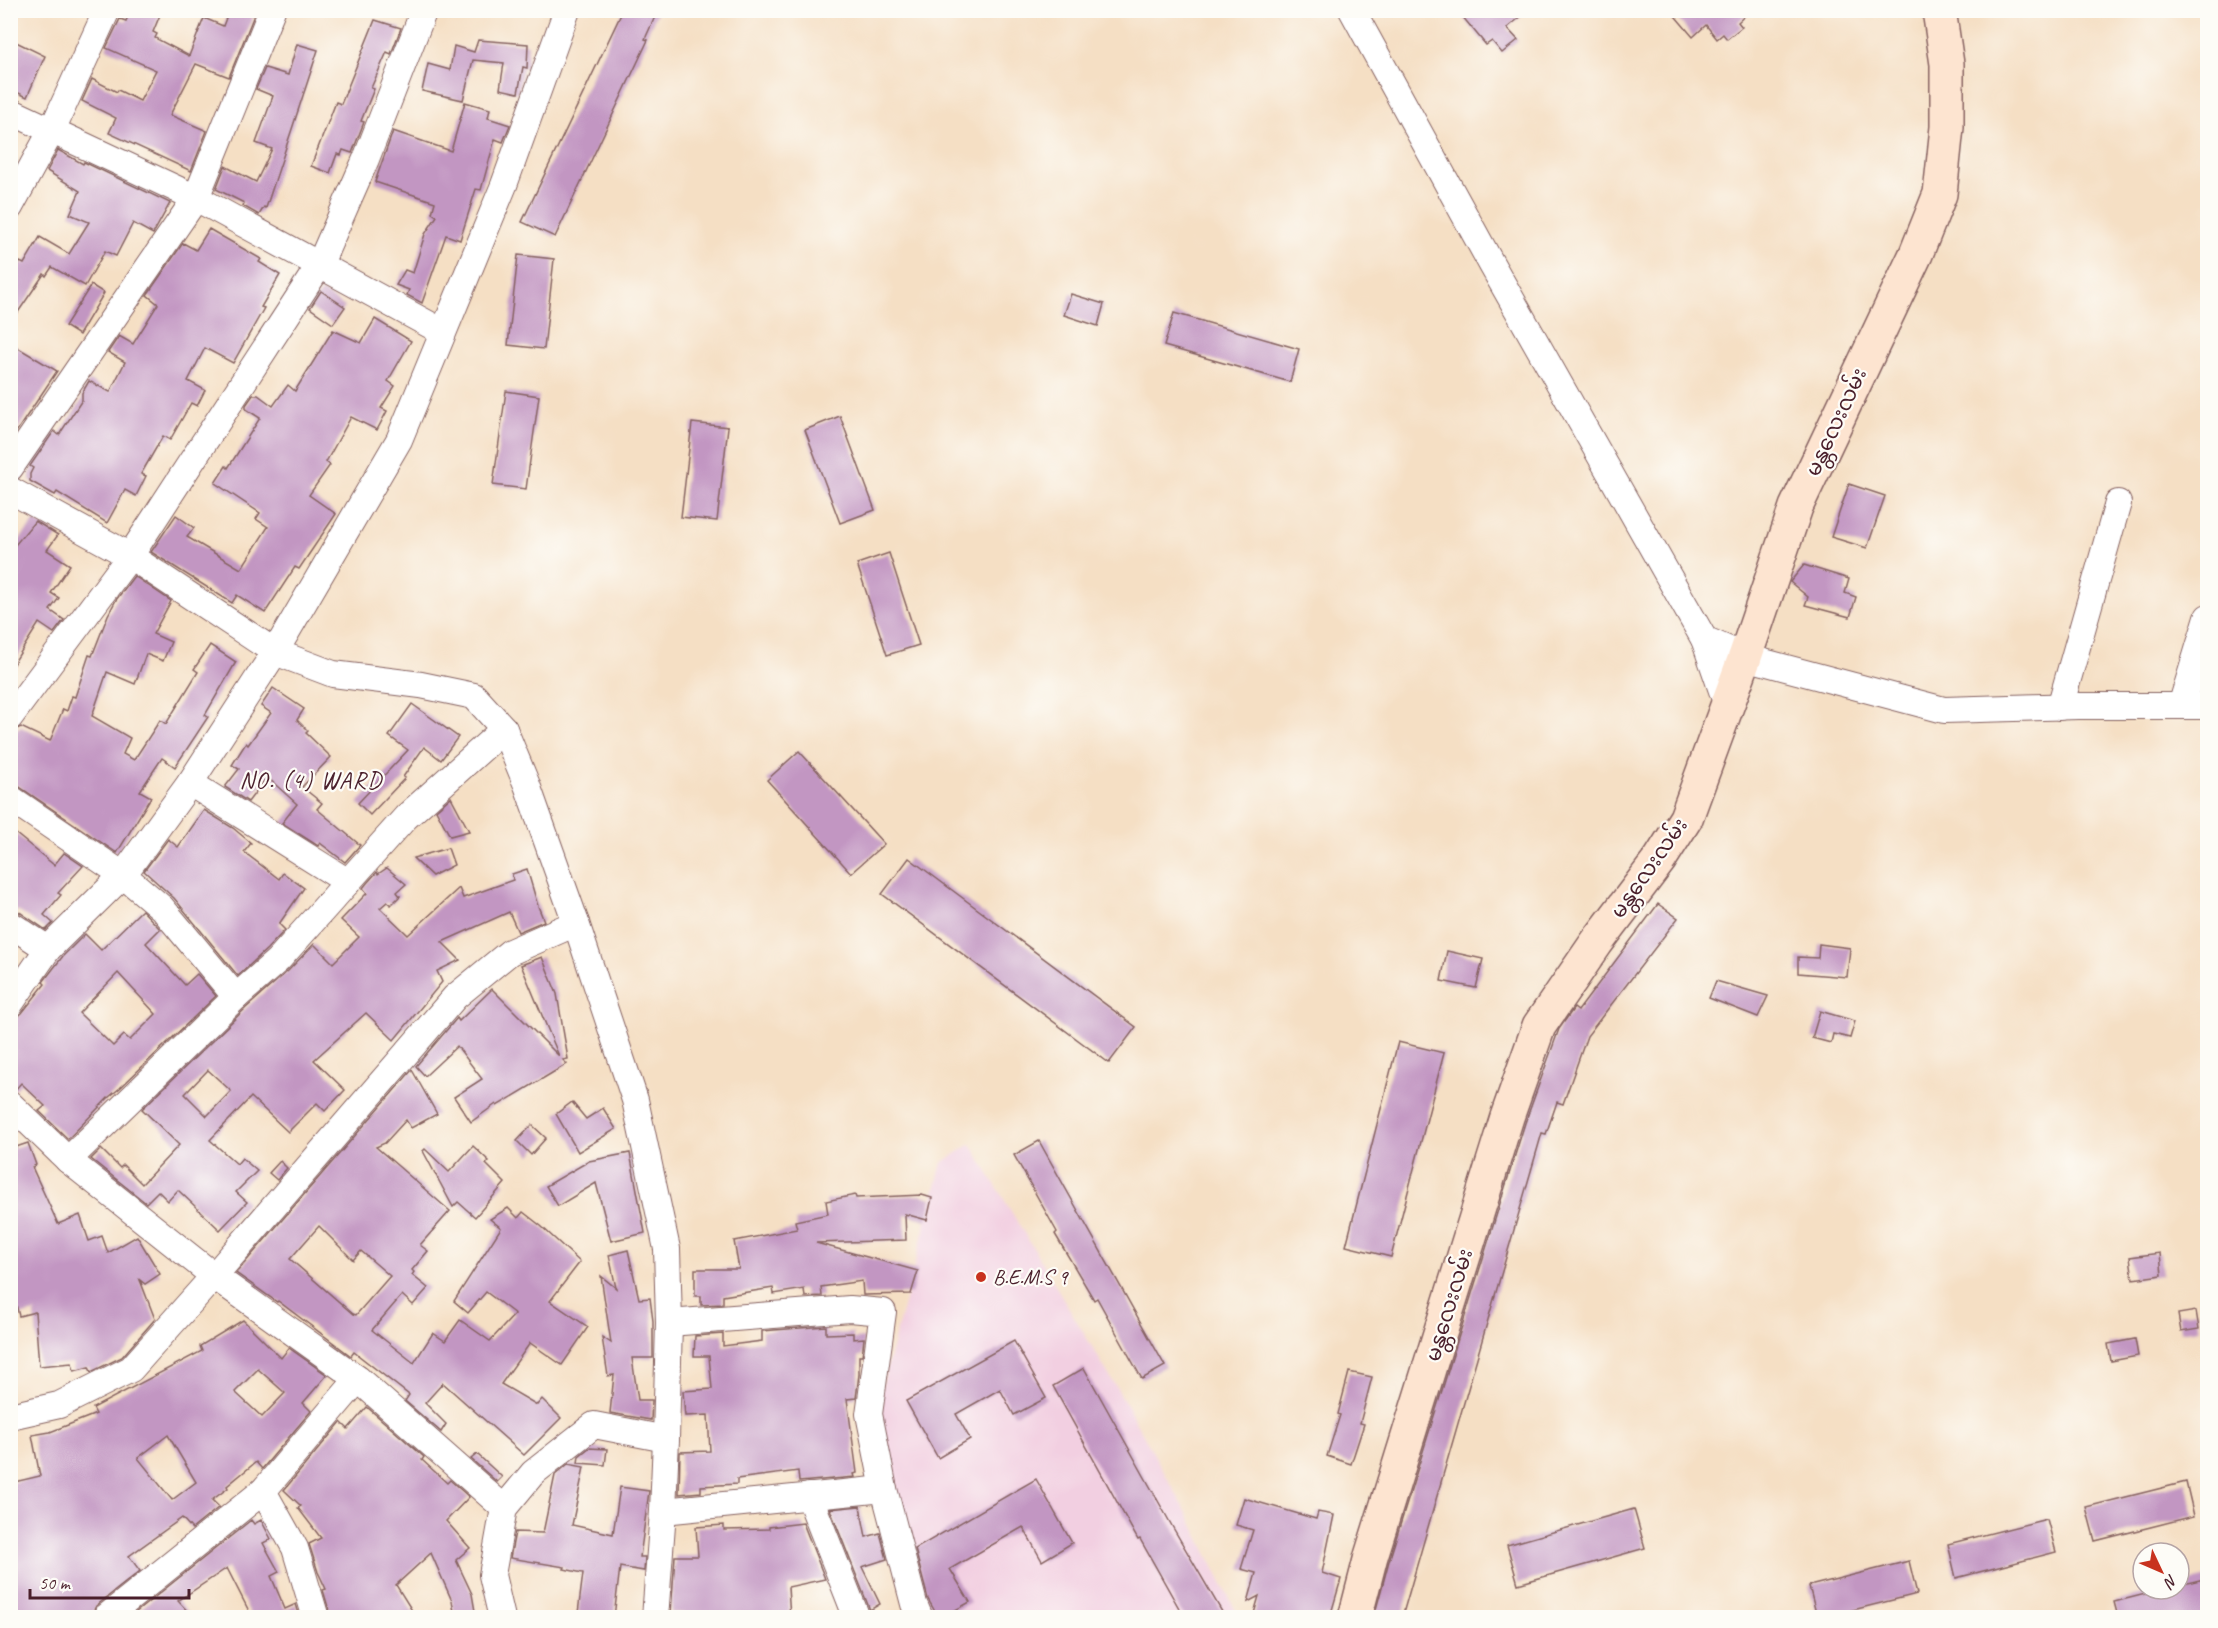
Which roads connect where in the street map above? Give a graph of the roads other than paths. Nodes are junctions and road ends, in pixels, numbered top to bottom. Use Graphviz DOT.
graph roads {
  1 [pos="107,10"];
  2 [pos="272,10"];
  3 [pos="424,10"];
  4 [pos="567,10"];
  5 [pos="1352,10"];
  6 [pos="1939,10"];
  7 [pos="10,111"];
  8 [pos="52,130"];
  9 [pos="196,198"];
  10 [pos="10,207"];
  11 [pos="319,266"];
  12 [pos="443,332"];
  13 [pos="10,468"];
  14 [pos="10,490"];
  15 [pos="2118,503"];
  16 [pos="130,556"];
  17 [pos="2208,617"];
  18 [pos="1704,639"];
  19 [pos="275,652"];
  20 [pos="1745,657"];
  21 [pos="1727,705"];
  22 [pos="2181,706"];
  23 [pos="2208,706"];
  24 [pos="2060,707"];
  25 [pos="10,717"];
  26 [pos="504,729"];
  27 [pos="190,783"];
  28 [pos="10,798"];
  29 [pos="123,874"];
  30 [pos="348,882"];
  31 [pos="576,923"];
  32 [pos="10,924"];
  33 [pos="48,949"];
  34 [pos="236,997"];
  35 [pos="10,1004"];
  36 [pos="10,1104"];
  37 [pos="68,1160"];
  38 [pos="214,1276"];
  39 [pos="669,1323"];
  40 [pos="358,1379"];
  41 [pos="10,1416"];
  42 [pos="666,1439"];
  43 [pos="884,1489"];
  44 [pos="263,1491"];
  45 [pos="809,1496"];
  46 [pos="504,1508"];
  47 [pos="663,1511"];
  48 [pos="105,1617"];
  49 [pos="316,1617"];
  50 [pos="502,1617"];
  51 [pos="656,1617"];
  52 [pos="857,1617"];
  53 [pos="920,1617"];
  54 [pos="1355,1617"];
  1 -- 8 [label="street"];
  2 -- 9 [label="street"];
  3 -- 11 [label="street"];
  4 -- 12 [label="street"];
  5 -- 18 [label="street"];
  6 -- 20 [label="main road, မန္တလေးလမ်း"];
  7 -- 8 [label="street"];
  8 -- 9 [label="street"];
  8 -- 10 [label="street"];
  9 -- 11 [label="street"];
  9 -- 13 [label="street"];
  11 -- 12 [label="street"];
  11 -- 16 [label="street"];
  12 -- 19 [label="street"];
  14 -- 16 [label="street"];
  15 -- 24 [label="street"];
  16 -- 19 [label="street"];
  16 -- 25 [label="street"];
  17 -- 22 [label="street"];
  18 -- 20 [label="street"];
  18 -- 21 [label="street"];
  19 -- 26 [label="street"];
  19 -- 27 [label="street"];
  20 -- 21 [label="main road, မန္တလေးလမ်း"];
  20 -- 24 [label="street"];
  21 -- 54 [label="main road, မန္တလေးလမ်း"];
  22 -- 23 [label="street"];
  22 -- 24 [label="street"];
  26 -- 30 [label="street"];
  26 -- 31 [label="street"];
  27 -- 29 [label="street"];
  27 -- 30 [label="street"];
  28 -- 29 [label="street"];
  29 -- 33 [label="street"];
  29 -- 34 [label="street"];
  30 -- 34 [label="street"];
  31 -- 38 [label="street"];
  31 -- 39 [label="street"];
  32 -- 33 [label="street"];
  33 -- 35 [label="street"];
  34 -- 37 [label="street"];
  36 -- 37 [label="street"];
  37 -- 38 [label="street"];
  38 -- 40 [label="street"];
  38 -- 41 [label="street"];
  39 -- 42 [label="street"];
  39 -- 43 [label="street"];
  40 -- 44 [label="street"];
  40 -- 46 [label="street"];
  42 -- 46 [label="street"];
  42 -- 47 [label="street"];
  43 -- 45 [label="street"];
  43 -- 53 [label="street"];
  44 -- 48 [label="street"];
  44 -- 49 [label="street"];
  45 -- 47 [label="street"];
  45 -- 52 [label="street"];
  46 -- 50 [label="street"];
  47 -- 51 [label="street"];
}
